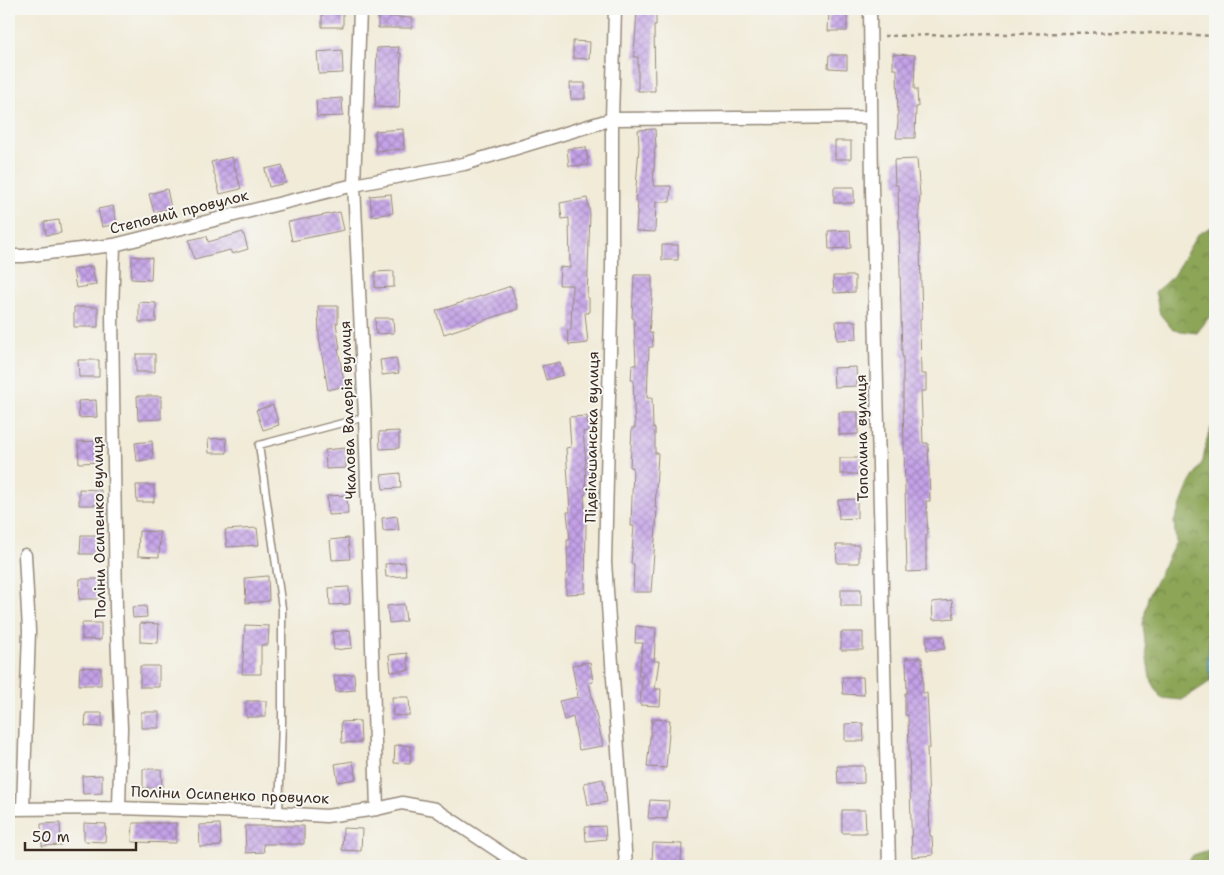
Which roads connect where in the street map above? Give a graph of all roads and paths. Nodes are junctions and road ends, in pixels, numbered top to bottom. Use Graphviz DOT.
graph roads {
  1 [pos="360,9"];
  2 [pos="615,9"];
  3 [pos="870,9"];
  4 [pos="870,36"];
  5 [pos="1215,36"];
  6 [pos="871,117"];
  7 [pos="612,119"];
  8 [pos="354,185"];
  9 [pos="114,245"];
  10 [pos="9,256"];
  11 [pos="365,417"];
  12 [pos="25,555"];
  13 [pos="9,808"];
  14 [pos="24,808"];
  15 [pos="120,808"];
  16 [pos="377,809"];
  17 [pos="279,813"];
  18 [pos="521,866"];
  19 [pos="626,866"];
  20 [pos="888,866"];
  1 -- 8 [label="street, Чкалова Валерія вулиця"];
  2 -- 7 [label="street, Підвільшанська вулиця"];
  3 -- 4 [label="street, Тополина вулиця"];
  4 -- 5 [label="path"];
  4 -- 6 [label="street, Тополина вулиця"];
  6 -- 7 [label="street, Степовий провулок"];
  6 -- 20 [label="street, Тополина вулиця"];
  7 -- 8 [label="street, Степовий провулок"];
  7 -- 19 [label="street, Підвільшанська вулиця"];
  8 -- 9 [label="street, Степовий провулок"];
  8 -- 11 [label="street, Чкалова Валерія вулиця"];
  9 -- 10 [label="street, Степовий провулок"];
  9 -- 15 [label="street, Поліни Осипенко вулиця"];
  11 -- 16 [label="street, Чкалова Валерія вулиця"];
  11 -- 17 [label="lane"];
  12 -- 14 [label="street"];
  13 -- 14 [label="street, Поліни Осипенко провулок"];
  14 -- 15 [label="street, Поліни Осипенко провулок"];
  15 -- 17 [label="street, Поліни Осипенко провулок"];
  16 -- 17 [label="street, Поліни Осипенко провулок"];
  16 -- 18 [label="street, Поліни Осипенко провулок"];
}
